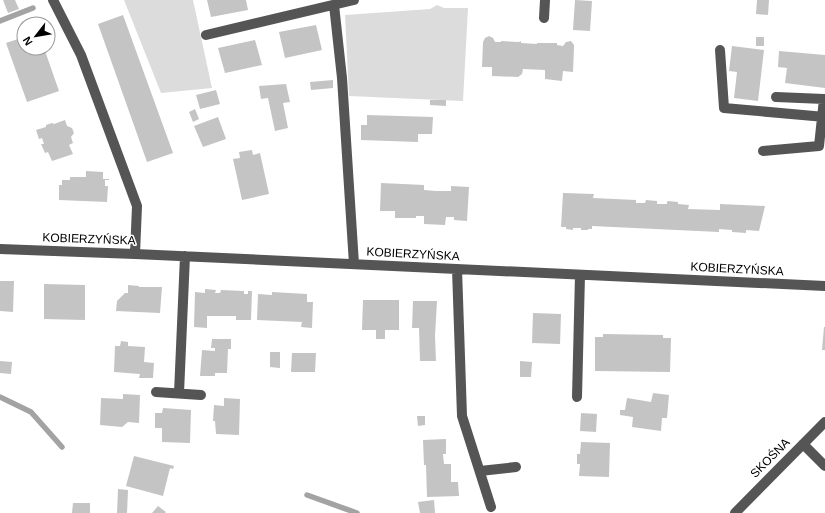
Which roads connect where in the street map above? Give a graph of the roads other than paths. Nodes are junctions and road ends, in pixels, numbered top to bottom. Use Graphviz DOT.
graph roads {
  1 [pos="53,0"];
  2 [pos="354,0"];
  3 [pos="545,0"];
  4 [pos="334,5"];
  5 [pos="544,18"];
  6 [pos="206,35"];
  7 [pos="720,50"];
  8 [pos="776,97"];
  9 [pos="823,117"];
  10 [pos="763,151"];
  11 [pos="0,249"];
  12 [pos="134,254"];
  13 [pos="185,256"];
  14 [pos="354,264"];
  15 [pos="457,269"];
  16 [pos="580,275"];
  17 [pos="825,286"];
  18 [pos="156,392"];
  19 [pos="179,393"];
  20 [pos="201,395"];
  21 [pos="576,397"];
  22 [pos="825,422"];
  23 [pos="803,444"];
  24 [pos="825,466"];
  25 [pos="516,467"];
  26 [pos="480,471"];
  27 [pos="491,507"];
  28 [pos="735,513"];
  1 -- 12 [label="street"];
  2 -- 4 [label="street"];
  3 -- 5 [label="street"];
  4 -- 6 [label="street"];
  4 -- 14 [label="street"];
  7 -- 9 [label="street"];
  8 -- 9 [label="street"];
  9 -- 10 [label="street"];
  11 -- 12 [label="street, KOBIERZYŃSKA"];
  12 -- 13 [label="street, KOBIERZYŃSKA"];
  13 -- 14 [label="street, KOBIERZYŃSKA"];
  13 -- 19 [label="street"];
  14 -- 15 [label="street, KOBIERZYŃSKA"];
  15 -- 16 [label="street, KOBIERZYŃSKA"];
  15 -- 26 [label="street"];
  16 -- 17 [label="street, KOBIERZYŃSKA"];
  16 -- 21 [label="street"];
  18 -- 19 [label="street"];
  19 -- 20 [label="street"];
  22 -- 23 [label="street, SKOŚNA"];
  23 -- 24 [label="street"];
  23 -- 28 [label="street, SKOŚNA"];
  25 -- 26 [label="street"];
  26 -- 27 [label="street"];
}
